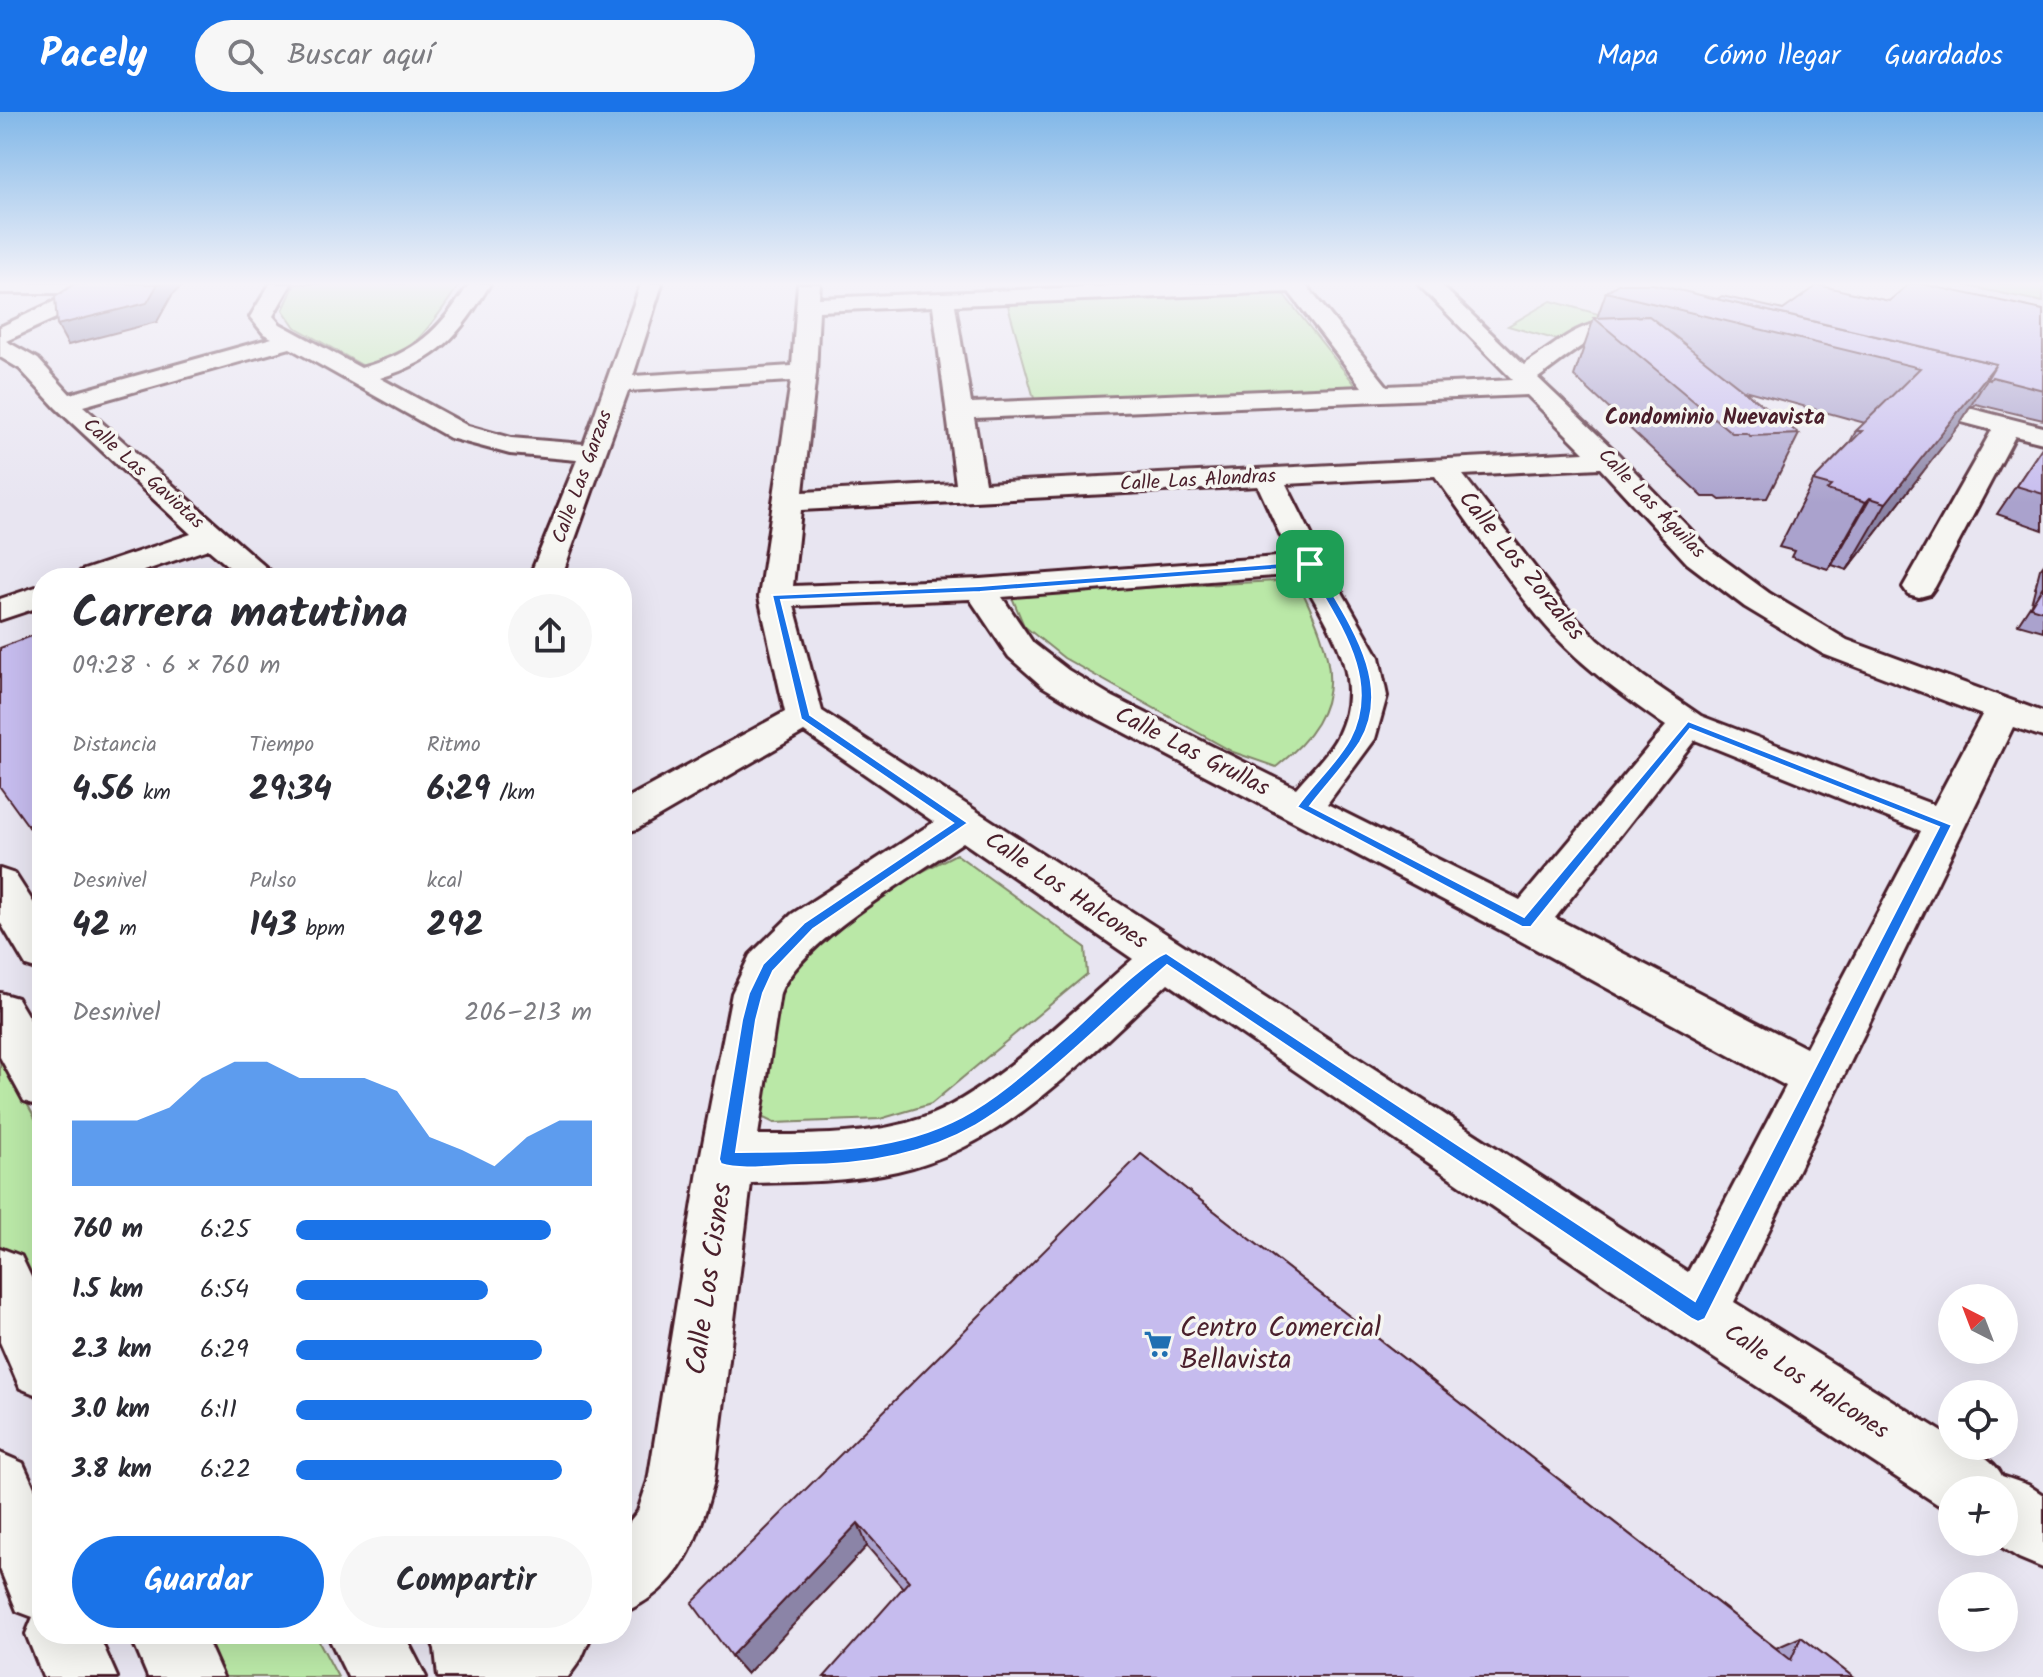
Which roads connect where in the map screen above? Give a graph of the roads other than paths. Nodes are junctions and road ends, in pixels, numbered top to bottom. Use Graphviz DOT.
graph roads {
  1 [pos="17,357"];
  2 [pos="30,357"];
  3 [pos="231,357"];
  4 [pos="323,357"];
  5 [pos="420,357"];
  6 [pos="626,357"];
  7 [pos="805,357"];
  8 [pos="952,357"];
  9 [pos="1352,357"];
  10 [pos="1507,357"];
  11 [pos="1561,357"];
  12 [pos="29,364"];
  13 [pos="804,373"];
  14 [pos="358,377"];
  15 [pos="1530,382"];
  16 [pos="617,384"];
  17 [pos="1380,393"];
  18 [pos="1885,394"];
  19 [pos="65,403"];
  20 [pos="961,411"];
  21 [pos="2007,426"];
  22 [pos="2043,435"];
  23 [pos="594,453"];
  24 [pos="1607,459"];
  25 [pos="1443,468"];
  26 [pos="1268,477"];
  27 [pos="972,493"];
  28 [pos="788,502"];
  29 [pos="212,537"];
  30 [pos="1310,564"];
  31 [pos="121,568"];
  32 [pos="250,568"];
  33 [pos="549,568"];
  34 [pos="1919,587"];
  35 [pos="980,589"];
  36 [pos="775,597"];
  37 [pos="32,599"];
  38 [pos="0,610"];
  39 [pos="805,716"];
  40 [pos="2023,718"];
  41 [pos="1688,724"];
  42 [pos="1303,807"];
  43 [pos="632,813"];
  44 [pos="962,823"];
  45 [pos="1946,825"];
  46 [pos="0,885"];
  47 [pos="1526,923"];
  48 [pos="32,938"];
  49 [pos="1166,958"];
  50 [pos="0,1012"];
  51 [pos="32,1068"];
  52 [pos="1817,1078"];
  53 [pos="727,1159"];
  54 [pos="0,1276"];
  55 [pos="1698,1313"];
  56 [pos="32,1345"];
  57 [pos="1952,1476"];
  58 [pos="0,1486"];
  59 [pos="2018,1518"];
  60 [pos="2043,1534"];
  61 [pos="32,1562"];
  62 [pos="632,1569"];
  63 [pos="66,1644"];
  64 [pos="171,1644"];
  65 [pos="369,1644"];
  66 [pos="471,1644"];
  67 [pos="548,1644"];
  68 [pos="80,1677"];
  69 [pos="186,1677"];
  70 [pos="389,1677"];
  71 [pos="475,1677"];
  72 [pos="523,1677"];
  1 -- 12 [label="street, Calle Las Gaviotas"];
  2 -- 12 [label="street"];
  3 -- 19 [label="street"];
  4 -- 14 [label="street"];
  5 -- 14 [label="street"];
  6 -- 16 [label="street, Calle Las Garzas"];
  7 -- 13 [label="street"];
  8 -- 20 [label="street"];
  9 -- 17 [label="street"];
  10 -- 15 [label="street, Calle Las Águilas"];
  11 -- 15 [label="street"];
  12 -- 19 [label="street, Calle Las Gaviotas"];
  13 -- 16 [label="street"];
  13 -- 28 [label="street"];
  14 -- 23 [label="street"];
  15 -- 17 [label="street"];
  15 -- 24 [label="street, Calle Las Águilas"];
  16 -- 23 [label="street, Calle Las Garzas"];
  17 -- 20 [label="street"];
  18 -- 21 [label="street"];
  19 -- 29 [label="street, Calle Las Gaviotas"];
  20 -- 27 [label="street"];
  21 -- 22 [label="street"];
  21 -- 34 [label="street"];
  23 -- 33 [label="street, Calle Las Garzas"];
  24 -- 25 [label="street, Calle Las Alondras"];
  24 -- 40 [label="street, Calle Las Águilas"];
  25 -- 26 [label="street, Calle Las Alondras"];
  25 -- 41 [label="street, Calle Los Zorzales"];
  26 -- 27 [label="street, Calle Las Alondras"];
  26 -- 30 [label="street"];
  27 -- 28 [label="street, Calle Las Alondras"];
  28 -- 36 [label="street"];
  29 -- 31 [label="street"];
  29 -- 32 [label="street, Calle Las Gaviotas"];
  30 -- 35 [label="street"];
  30 -- 42 [label="street"];
  35 -- 36 [label="street"];
  35 -- 42 [label="street, Calle Las Grullas"];
  36 -- 39 [label="street"];
  37 -- 38 [label="street"];
  39 -- 43 [label="street"];
  39 -- 44 [label="street, Calle Los Halcones"];
  40 -- 45 [label="street"];
  41 -- 45 [label="street, Calle Los Zorzales"];
  41 -- 47 [label="street"];
  42 -- 47 [label="street, Calle Las Grullas"];
  44 -- 49 [label="street, Calle Los Halcones"];
  44 -- 53 [label="street, Calle Los Cisnes"];
  45 -- 52 [label="street"];
  46 -- 48 [label="street"];
  47 -- 52 [label="street, Calle Las Grullas"];
  49 -- 53 [label="street"];
  49 -- 55 [label="street, Calle Los Halcones"];
  50 -- 51 [label="street"];
  52 -- 55 [label="street"];
  53 -- 62 [label="street, Calle Los Cisnes"];
  54 -- 56 [label="street"];
  55 -- 57 [label="street, Calle Los Halcones"];
  58 -- 61 [label="street"];
  59 -- 60 [label="street"];
  63 -- 68 [label="street"];
  64 -- 69 [label="street"];
  65 -- 70 [label="street"];
  66 -- 71 [label="street"];
  67 -- 72 [label="street"];
}
